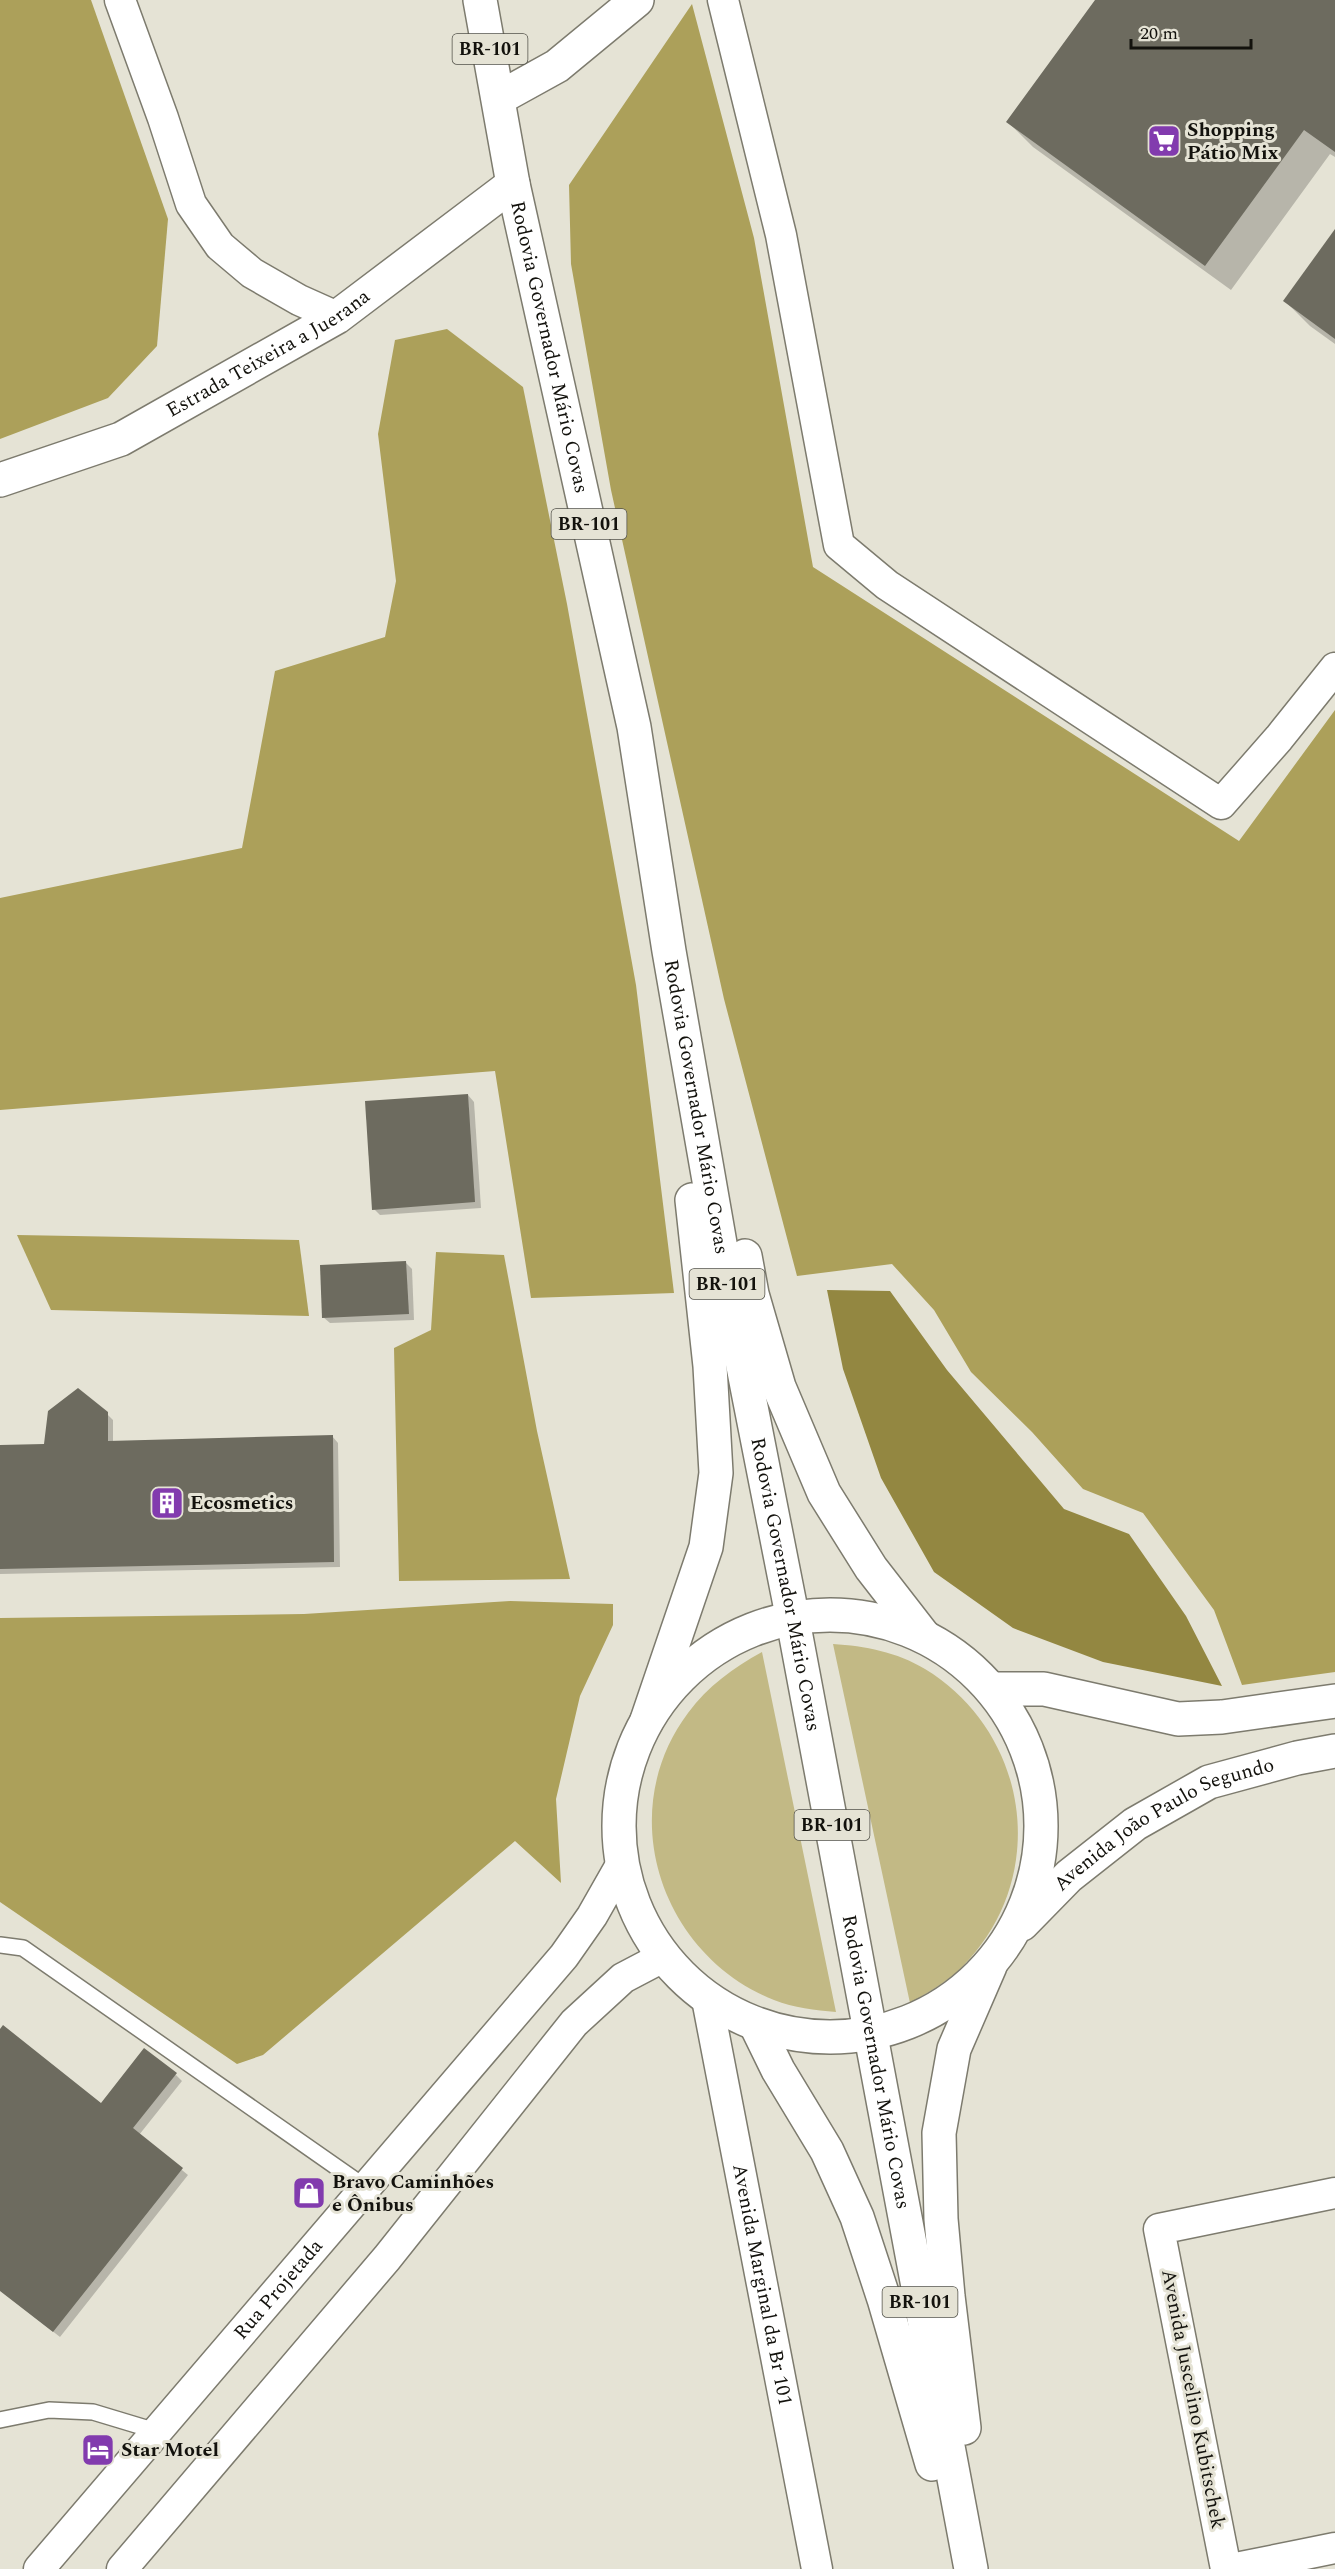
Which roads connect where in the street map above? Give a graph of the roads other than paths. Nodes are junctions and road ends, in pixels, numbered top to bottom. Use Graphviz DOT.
graph roads {
  1 [pos="120,0"];
  2 [pos="480,0"];
  3 [pos="637,0"];
  4 [pos="723,0"];
  5 [pos="499,98"];
  6 [pos="513,184"];
  7 [pos="337,317"];
  8 [pos="0,480"];
  9 [pos="1335,668"];
  10 [pos="669,951"];
  11 [pos="792,1615"];
  12 [pos="923,1635"];
  13 [pos="993,1689"];
  14 [pos="1335,1701"];
  15 [pos="647,1720"];
  16 [pos="1335,1751"];
  17 [pos="621,1865"];
  18 [pos="1013,1933"];
  19 [pos="0,1945"];
  20 [pos="663,1957"];
  21 [pos="990,1966"];
  22 [pos="707,1999"];
  23 [pos="756,2025"];
  24 [pos="872,2036"];
  25 [pos="365,2187"];
  26 [pos="1335,2193"];
  27 [pos="0,2420"];
  28 [pos="156,2431"];
  29 [pos="1335,2548"];
  30 [pos="971,2568"];
  31 [pos="39,2569"];
  32 [pos="122,2569"];
  33 [pos="817,2569"];
  34 [pos="1229,2569"];
  1 -- 7 [label="street"];
  2 -- 5 [label="main road, Rodovia Governador Mário Covas / BR-101"];
  3 -- 5 [label="main road"];
  4 -- 9 [label="street"];
  5 -- 6 [label="main road, Rodovia Governador Mário Covas / BR-101"];
  6 -- 7 [label="main road, Estrada Teixeira a Juerana"];
  6 -- 10 [label="main road, Rodovia Governador Mário Covas / BR-101"];
  7 -- 8 [label="main road, Estrada Teixeira a Juerana"];
  10 -- 11 [label="main road, Rodovia Governador Mário Covas / BR-101"];
  10 -- 12 [label="main road"];
  10 -- 15 [label="main road"];
  11 -- 12 [label="main road, Avenida João Paulo Segundo"];
  11 -- 15 [label="main road"];
  11 -- 24 [label="main road, Rodovia Governador Mário Covas / BR-101"];
  12 -- 13 [label="main road, Avenida João Paulo Segundo"];
  13 -- 14 [label="main road"];
  13 -- 18 [label="main road, Avenida João Paulo Segundo"];
  15 -- 17 [label="main road"];
  16 -- 18 [label="main road, Avenida João Paulo Segundo"];
  17 -- 20 [label="main road"];
  17 -- 25 [label="street, Rua Projetada"];
  18 -- 21 [label="main road, Avenida João Paulo Segundo"];
  19 -- 25 [label="lane"];
  20 -- 22 [label="main road"];
  20 -- 32 [label="street"];
  21 -- 24 [label="main road, Avenida João Paulo Segundo"];
  21 -- 30 [label="main road"];
  22 -- 23 [label="main road"];
  22 -- 33 [label="street, Avenida Marginal da Br 101"];
  23 -- 24 [label="main road"];
  23 -- 30 [label="main road"];
  24 -- 30 [label="main road, Rodovia Governador Mário Covas / BR-101"];
  25 -- 28 [label="street, Rua Projetada"];
  26 -- 34 [label="street, Avenida Juscelino Kubitschek"];
  27 -- 28 [label="lane"];
  28 -- 31 [label="street, Rua Projetada"];
  29 -- 34 [label="street"];
}
